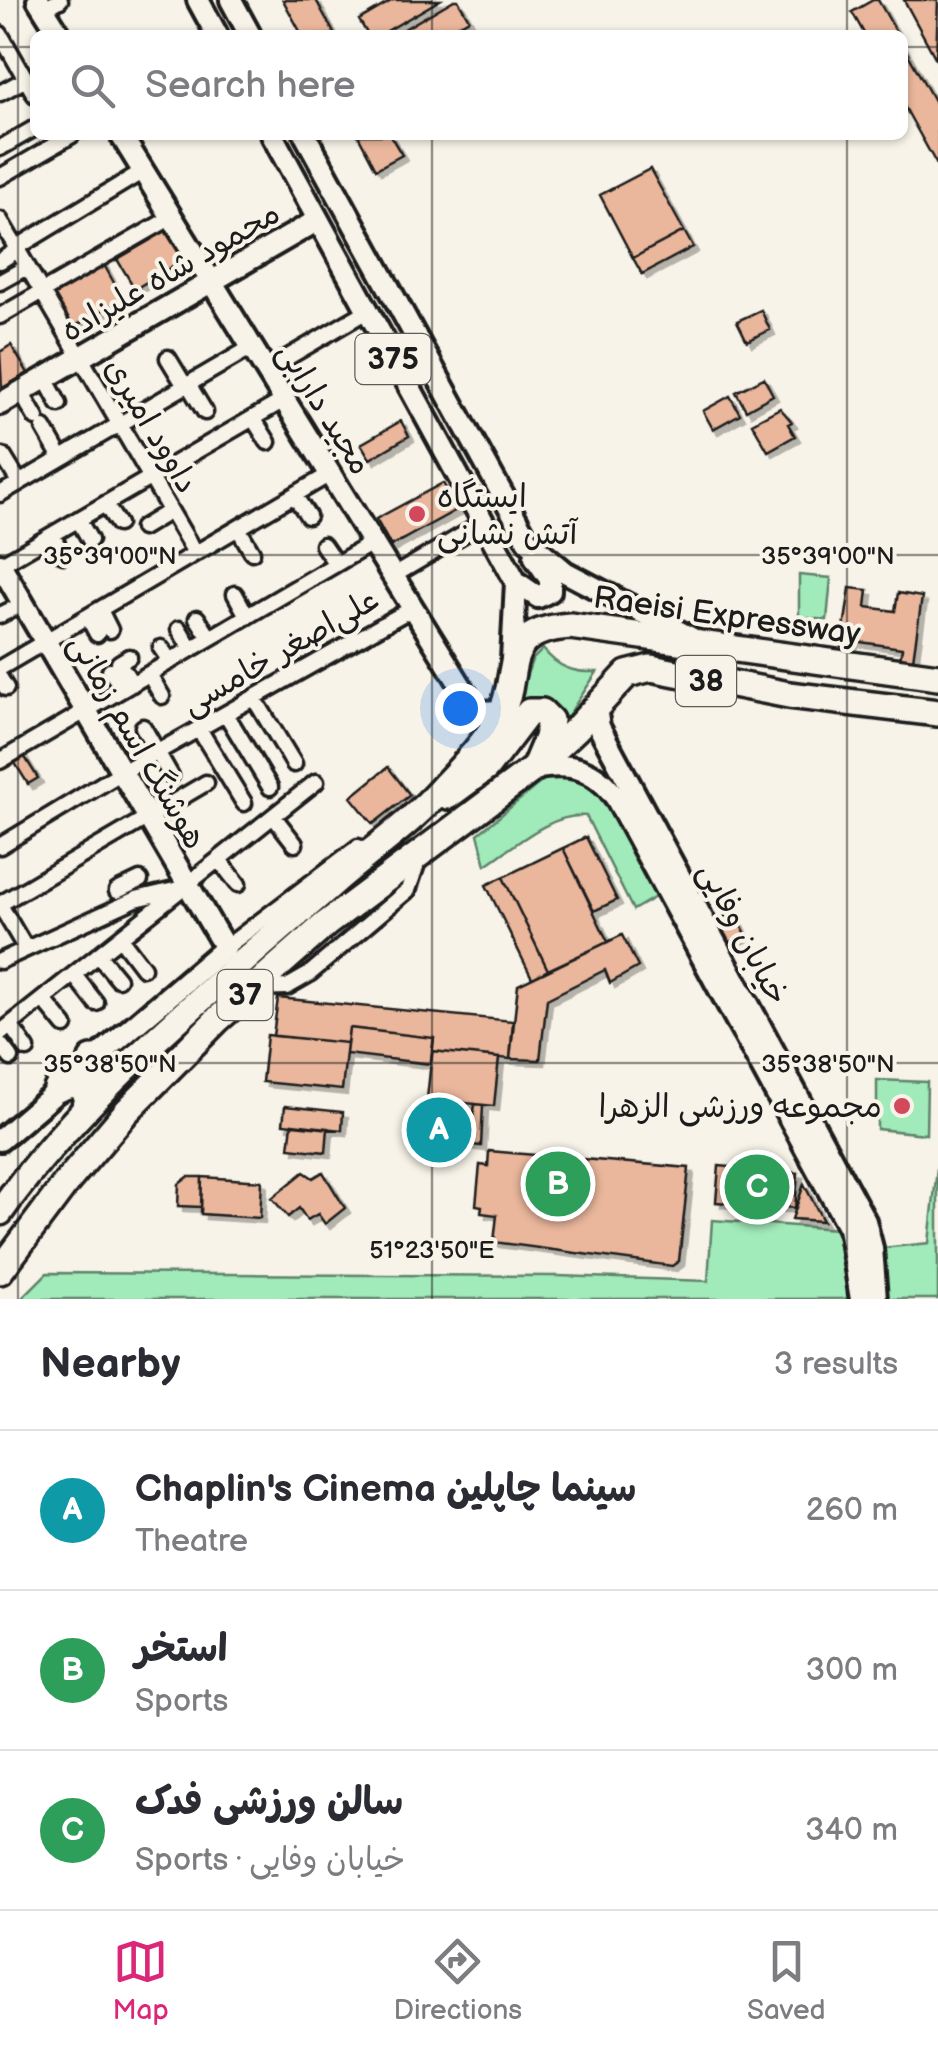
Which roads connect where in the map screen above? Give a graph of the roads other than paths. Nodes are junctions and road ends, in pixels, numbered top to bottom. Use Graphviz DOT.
graph roads {
  1 [pos="198,0"];
  2 [pos="231,0"];
  3 [pos="47,3"];
  4 [pos="58,30"];
  5 [pos="214,30"];
  6 [pos="247,30"];
  7 [pos="0,34"];
  8 [pos="26,78"];
  9 [pos="30,86"];
  10 [pos="0,93"];
  11 [pos="30,131"];
  12 [pos="59,140"];
  13 [pos="124,140"];
  14 [pos="275,140"];
  15 [pos="308,140"];
  16 [pos="0,148"];
  17 [pos="143,170"];
  18 [pos="0,178"];
  19 [pos="172,217"];
  20 [pos="0,220"];
  21 [pos="318,220"];
  22 [pos="17,249"];
  23 [pos="0,261"];
  24 [pos="27,266"];
  25 [pos="0,282"];
  26 [pos="212,282"];
  27 [pos="42,292"];
  28 [pos="368,311"];
  29 [pos="1,313"];
  30 [pos="252,347"];
  31 [pos="80,358"];
  32 [pos="168,358"];
  33 [pos="266,370"];
  34 [pos="45,378"];
  35 [pos="187,385"];
  36 [pos="21,392"];
  37 [pos="284,400"];
  38 [pos="0,404"];
  39 [pos="59,404"];
  40 [pos="205,412"];
  41 [pos="253,418"];
  42 [pos="119,424"];
  43 [pos="268,442"];
  44 [pos="3,456"];
  45 [pos="61,458"];
  46 [pos="330,474"];
  47 [pos="150,478"];
  48 [pos="20,482"];
  49 [pos="0,494"];
  50 [pos="294,495"];
  51 [pos="105,504"];
  52 [pos="170,511"];
  53 [pos="308,516"];
  54 [pos="78,520"];
  55 [pos="118,524"];
  56 [pos="142,528"];
  57 [pos="238,528"];
  58 [pos="471,530"];
  59 [pos="52,535"];
  60 [pos="90,540"];
  61 [pos="528,541"];
  62 [pos="372,542"];
  63 [pos="323,545"];
  64 [pos="252,552"];
  65 [pos="64,554"];
  66 [pos="196,554"];
  67 [pos="0,564"];
  68 [pos="336,564"];
  69 [pos="393,576"];
  70 [pos="516,582"];
  71 [pos="235,594"];
  72 [pos="24,604"];
  73 [pos="412,608"];
  74 [pos="94,614"];
  75 [pos="0,615"];
  76 [pos="247,616"];
  77 [pos="197,618"];
  78 [pos="179,629"];
  79 [pos="104,632"];
  80 [pos="210,638"];
  81 [pos="46,642"];
  82 [pos="708,646"];
  83 [pos="161,648"];
  84 [pos="191,649"];
  85 [pos="129,657"];
  86 [pos="512,660"];
  87 [pos="170,662"];
  88 [pos="0,668"];
  89 [pos="110,670"];
  90 [pos="148,674"];
  91 [pos="938,677"];
  92 [pos="783,678"];
  93 [pos="127,686"];
  94 [pos="162,696"];
  95 [pos="254,698"];
  96 [pos="832,700"];
  97 [pos="596,708"];
  98 [pos="86,711"];
  99 [pos="490,712"];
  100 [pos="938,713"];
  101 [pos="226,714"];
  102 [pos="143,727"];
  103 [pos="199,728"];
  104 [pos="156,753"];
  105 [pos="0,760"];
  106 [pos="294,764"];
  107 [pos="533,769"];
  108 [pos="122,772"];
  109 [pos="171,776"];
  110 [pos="206,782"];
  111 [pos="316,782"];
  112 [pos="270,787"];
  113 [pos="244,803"];
  114 [pos="424,809"];
  115 [pos="274,817"];
  116 [pos="149,818"];
  117 [pos="295,844"];
  118 [pos="0,846"];
  119 [pos="220,861"];
  120 [pos="238,884"];
  121 [pos="189,886"];
  122 [pos="0,905"];
  123 [pos="121,939"];
  124 [pos="225,948"];
  125 [pos="26,949"];
  126 [pos="99,956"];
  127 [pos="0,960"];
  128 [pos="143,968"];
  129 [pos="74,975"];
  130 [pos="118,979"];
  131 [pos="43,999"];
  132 [pos="96,1003"];
  133 [pos="65,1026"];
  134 [pos="5,1029"];
  135 [pos="0,1044"];
  136 [pos="28,1049"];
  137 [pos="12,1058"];
  138 [pos="92,1059"];
  139 [pos="116,1081"];
  140 [pos="57,1089"];
  141 [pos="84,1111"];
  142 [pos="0,1140"];
  143 [pos="0,1212"];
  144 [pos="0,1267"];
  145 [pos="860,1299"];
  146 [pos="876,1299"];
  1 -- 5 [label="main road"];
  2 -- 6 [label="main road"];
  3 -- 4 [label="main road"];
  7 -- 8 [label="street"];
  8 -- 9 [label="street"];
  8 -- 10 [label="street"];
  11 -- 16 [label="street"];
  12 -- 18 [label="street"];
  13 -- 17 [label="main road, مجید دارابی"];
  14 -- 21 [label="main road, 375"];
  15 -- 61 [label="main road, 375"];
  17 -- 19 [label="main road, مجید دارابی"];
  17 -- 22 [label="street"];
  19 -- 26 [label="main road, مجید دارابی"];
  19 -- 27 [label="street"];
  20 -- 22 [label="street, داوود امیری"];
  21 -- 26 [label="main road, محمود شاه علیزاده"];
  21 -- 28 [label="main road, 375"];
  22 -- 23 [label="street"];
  22 -- 24 [label="street, داوود امیری"];
  24 -- 25 [label="street"];
  24 -- 27 [label="street, داوود امیری"];
  26 -- 30 [label="main road, مجید دارابی"];
  26 -- 31 [label="main road, محمود شاه علیزاده"];
  27 -- 29 [label="street"];
  27 -- 31 [label="street, داوود امیری"];
  28 -- 33 [label="street"];
  28 -- 70 [label="main road, 375"];
  30 -- 33 [label="main road, مجید دارابی"];
  30 -- 35 [label="street"];
  31 -- 34 [label="main road, محمود شاه علیزاده"];
  31 -- 42 [label="street, داوود امیری"];
  32 -- 35 [label="street"];
  33 -- 37 [label="main road, مجید دارابی"];
  34 -- 36 [label="main road, محمود شاه علیزاده"];
  34 -- 39 [label="street"];
  35 -- 40 [label="street"];
  35 -- 42 [label="street"];
  36 -- 38 [label="main road, محمود شاه علیزاده"];
  36 -- 45 [label="street"];
  37 -- 41 [label="street"];
  37 -- 46 [label="main road, مجید دارابی"];
  41 -- 43 [label="street"];
  41 -- 47 [label="street"];
  42 -- 45 [label="street"];
  42 -- 47 [label="street, داوود امیری"];
  44 -- 48 [label="street"];
  45 -- 48 [label="street"];
  46 -- 50 [label="street"];
  46 -- 62 [label="main road, مجید دارابی"];
  47 -- 51 [label="street"];
  47 -- 52 [label="street, داوود امیری"];
  48 -- 49 [label="street"];
  50 -- 53 [label="street"];
  50 -- 57 [label="street"];
  51 -- 54 [label="street"];
  51 -- 55 [label="street"];
  52 -- 56 [label="street"];
  52 -- 66 [label="street, داوود امیری"];
  54 -- 59 [label="street"];
  54 -- 60 [label="street"];
  57 -- 64 [label="street"];
  57 -- 66 [label="street"];
  58 -- 69 [label="street"];
  59 -- 65 [label="street"];
  59 -- 67 [label="street"];
  61 -- 70 [label="main road"];
  61 -- 82 [label="main road, 375"];
  62 -- 68 [label="street"];
  62 -- 69 [label="main road, مجید دارابی"];
  63 -- 68 [label="street"];
  66 -- 74 [label="street"];
  67 -- 72 [label="main road, هوشنگ اسم زمانی"];
  68 -- 76 [label="street"];
  69 -- 73 [label="main road, مجید دارابی"];
  70 -- 86 [label="main road"];
  71 -- 76 [label="street"];
  72 -- 75 [label="street"];
  72 -- 81 [label="main road, هوشنگ اسم زمانی"];
  73 -- 95 [label="street, علی‌اصغر خامسی"];
  73 -- 99 [label="main road, مجید دارابی"];
  74 -- 79 [label="street"];
  74 -- 81 [label="street"];
  76 -- 80 [label="street"];
  77 -- 80 [label="street"];
  78 -- 84 [label="street"];
  80 -- 84 [label="street"];
  81 -- 88 [label="street"];
  81 -- 98 [label="main road, هوشنگ اسم زمانی"];
  82 -- 86 [label="highway, Raeisi Expressway / 38"];
  82 -- 91 [label="highway, Raeisi Expressway / 38"];
  83 -- 87 [label="street"];
  84 -- 87 [label="street"];
  85 -- 93 [label="street"];
  86 -- 99 [label="highway"];
  87 -- 90 [label="street"];
  89 -- 93 [label="street"];
  90 -- 93 [label="street"];
  90 -- 94 [label="street"];
  92 -- 96 [label="highway"];
  93 -- 98 [label="street"];
  95 -- 101 [label="street, علی‌اصغر خامسی"];
  95 -- 106 [label="street"];
  96 -- 97 [label="highway, Raeisi Expressway / 38"];
  96 -- 100 [label="highway, Raeisi Expressway / 38"];
  97 -- 107 [label="highway, Raeisi Expressway / 38"];
  97 -- 146 [label="main road, خیابان وفایی"];
  98 -- 105 [label="street"];
  98 -- 108 [label="main road, هوشنگ اسم زمانی"];
  99 -- 114 [label="highway, 37"];
  101 -- 103 [label="street, علی‌اصغر خامسی"];
  101 -- 112 [label="street"];
  102 -- 104 [label="street"];
  103 -- 104 [label="street, علی‌اصغر خامسی"];
  103 -- 113 [label="street"];
  104 -- 108 [label="street, علی‌اصغر خامسی"];
  104 -- 109 [label="street"];
  107 -- 114 [label="highway"];
  107 -- 144 [label="highway, 37"];
  107 -- 145 [label="main road, خیابان وفایی"];
  108 -- 116 [label="main road, هوشنگ اسم زمانی"];
  108 -- 118 [label="street, علی‌اصغر خامسی"];
  110 -- 116 [label="street"];
  111 -- 115 [label="street"];
  114 -- 124 [label="street"];
  114 -- 139 [label="highway, 37"];
  115 -- 117 [label="street"];
  115 -- 119 [label="street"];
  116 -- 121 [label="main road, هوشنگ اسم زمانی"];
  116 -- 122 [label="street"];
  119 -- 120 [label="street"];
  119 -- 121 [label="street"];
  121 -- 123 [label="street"];
  121 -- 124 [label="main road, هوشنگ اسم زمانی"];
  121 -- 125 [label="street"];
  122 -- 125 [label="street"];
  123 -- 126 [label="street"];
  123 -- 128 [label="street"];
  124 -- 138 [label="main road"];
  125 -- 127 [label="street"];
  126 -- 129 [label="street"];
  126 -- 130 [label="street"];
  129 -- 131 [label="street"];
  129 -- 132 [label="street"];
  131 -- 133 [label="street"];
  131 -- 134 [label="street"];
  134 -- 136 [label="street"];
  135 -- 137 [label="street"];
  138 -- 139 [label="highway"];
  138 -- 140 [label="main road"];
  139 -- 141 [label="highway, 37"];
  140 -- 141 [label="highway"];
  140 -- 142 [label="main road"];
  141 -- 143 [label="highway, 37"];
}
